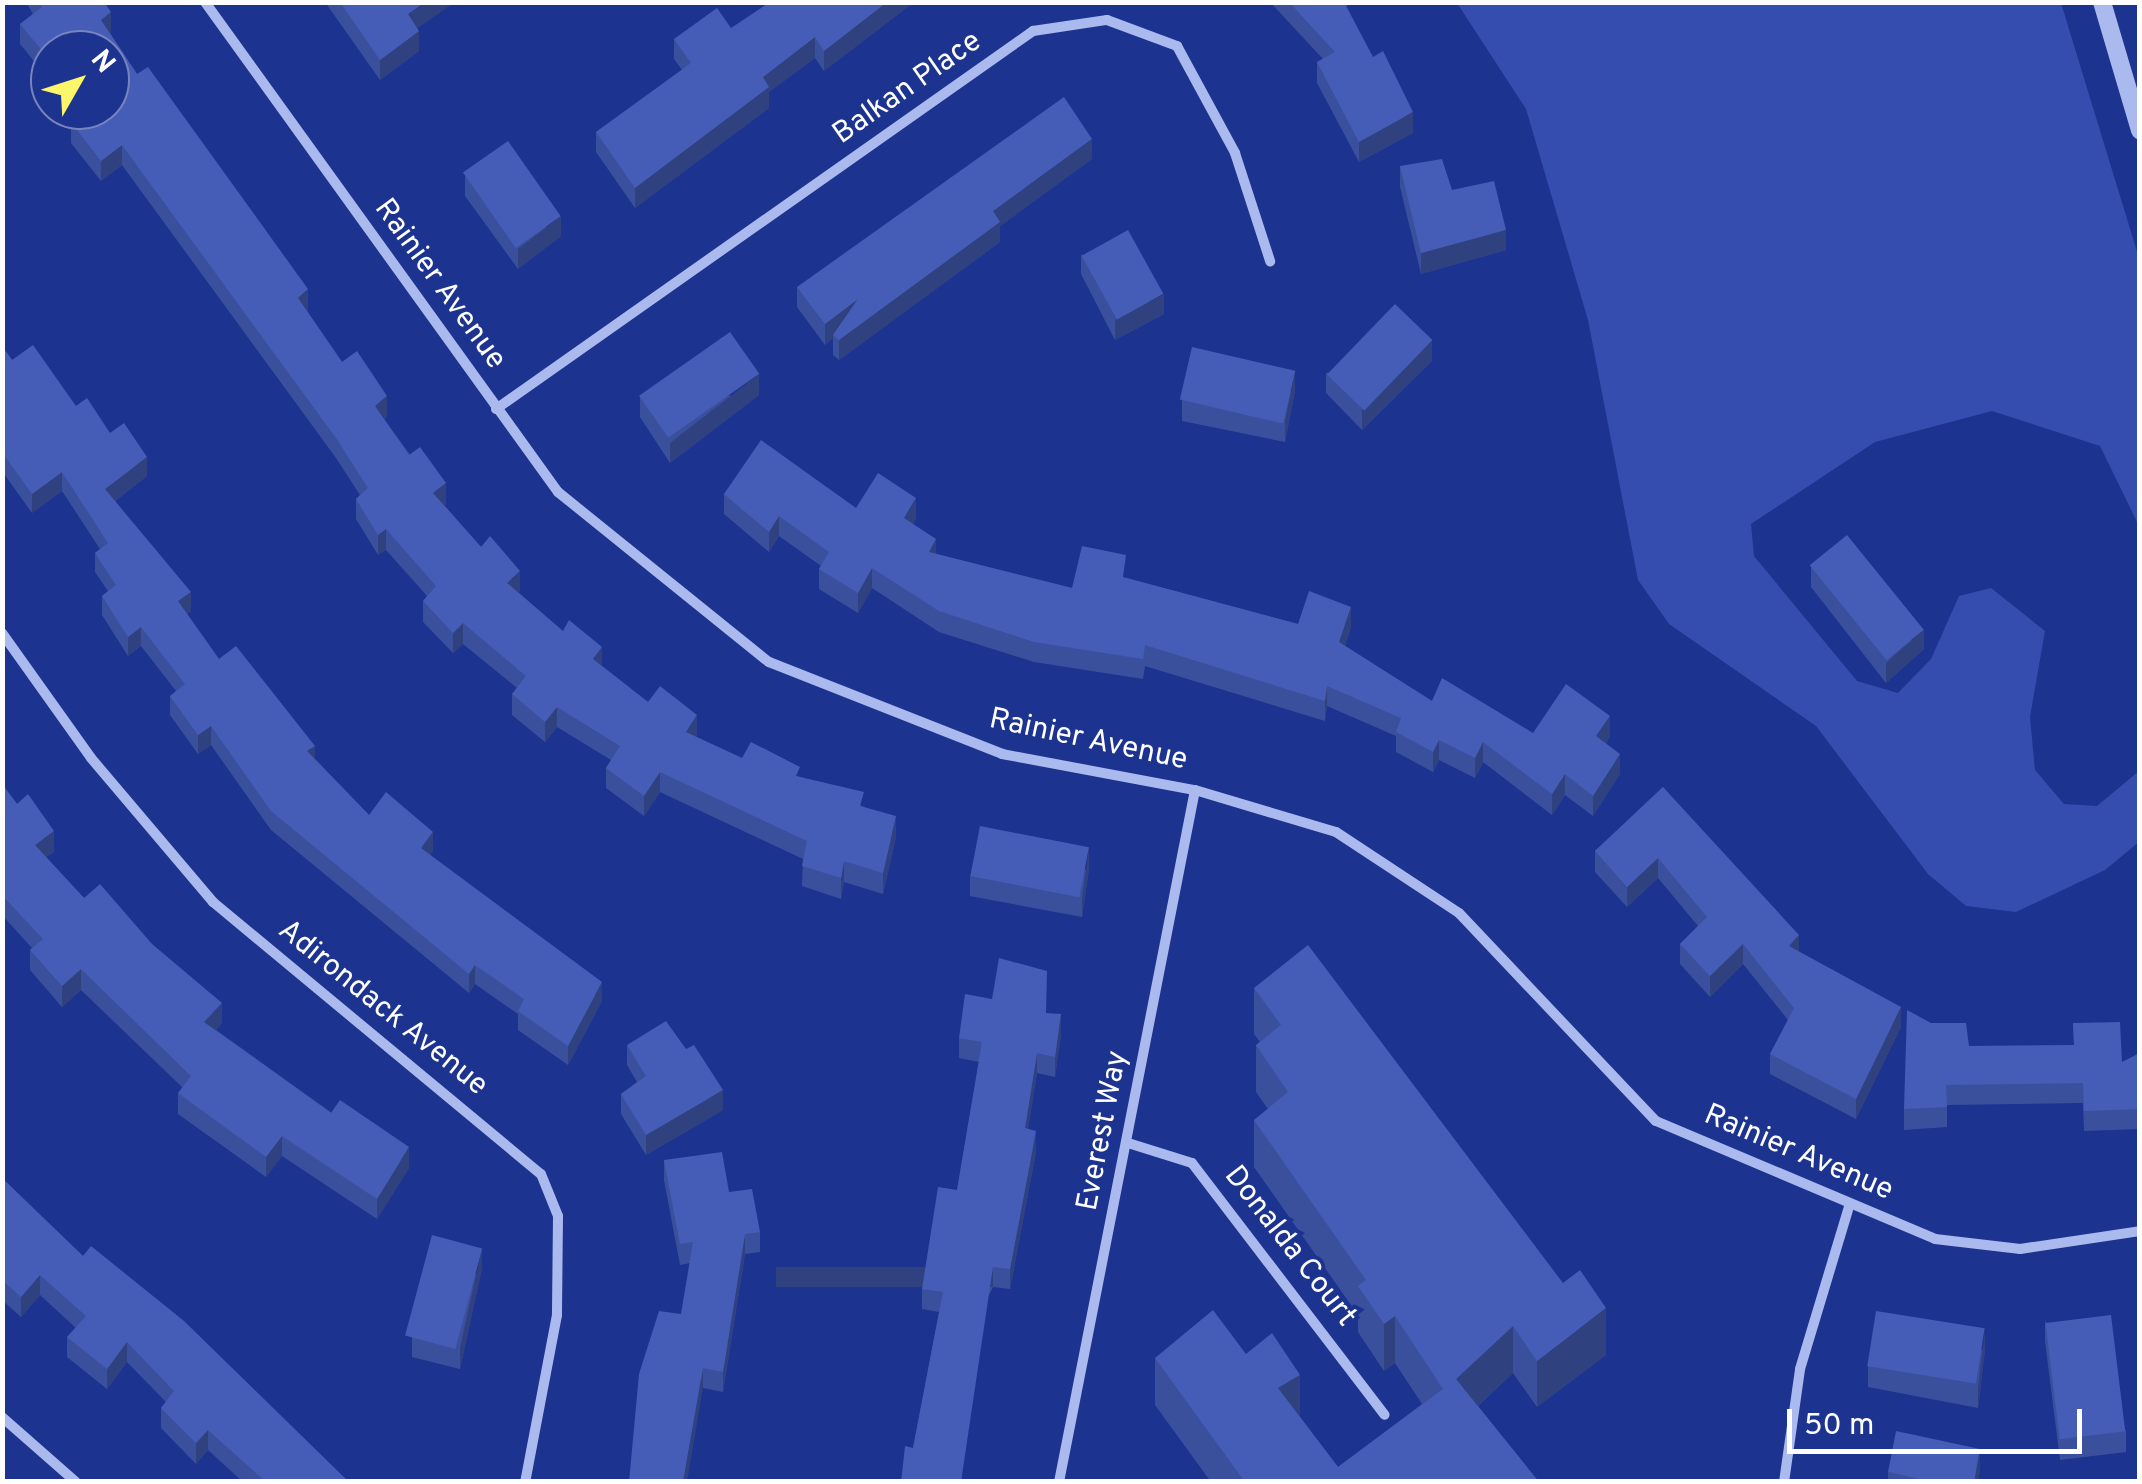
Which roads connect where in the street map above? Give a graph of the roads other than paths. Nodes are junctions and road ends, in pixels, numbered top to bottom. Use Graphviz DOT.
graph roads {
  1 [pos="205,2"];
  2 [pos="2102,2"];
  3 [pos="2140,130"];
  4 [pos="1270,261"];
  5 [pos="496,409"];
  6 [pos="2,634"];
  7 [pos="1195,790"];
  8 [pos="1128,1143"];
  9 [pos="1850,1203"];
  10 [pos="2140,1231"];
  11 [pos="1385,1415"];
  12 [pos="2,1417"];
  13 [pos="76,1482"];
  14 [pos="525,1482"];
  15 [pos="1058,1482"];
  16 [pos="1784,1482"];
  1 -- 5 [label="street, Rainier Avenue"];
  2 -- 3 [label="street"];
  4 -- 5 [label="street, Balkan Place"];
  5 -- 7 [label="street, Rainier Avenue"];
  6 -- 14 [label="street, Adirondack Avenue"];
  7 -- 8 [label="street, Everest Way"];
  7 -- 9 [label="street, Rainier Avenue"];
  8 -- 11 [label="street, Donalda Court"];
  8 -- 15 [label="street, Everest Way"];
  9 -- 10 [label="street, Rainier Avenue"];
  9 -- 16 [label="street"];
  12 -- 13 [label="street"];
}
